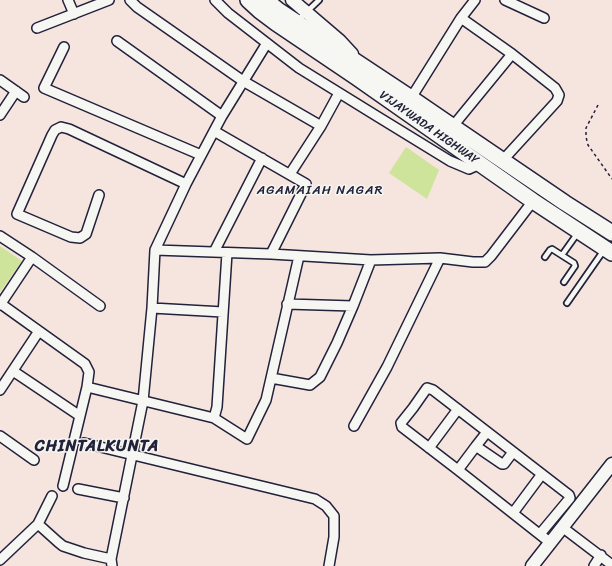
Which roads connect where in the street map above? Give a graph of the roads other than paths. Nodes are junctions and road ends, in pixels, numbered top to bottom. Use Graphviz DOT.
graph roads {
  1 [pos="68,0"];
  2 [pos="109,0"];
  3 [pos="130,0"];
  4 [pos="215,0"];
  5 [pos="248,0"];
  6 [pos="292,0"];
  7 [pos="319,0"];
  8 [pos="475,0"];
  9 [pos="505,0"];
  10 [pos="271,2"];
  11 [pos="74,14"];
  12 [pos="301,17"];
  13 [pos="461,18"];
  14 [pos="544,18"];
  15 [pos="37,28"];
  16 [pos="117,41"];
  17 [pos="267,43"];
  18 [pos="64,47"];
  19 [pos="512,54"];
  20 [pos="0,80"];
  21 [pos="243,81"];
  22 [pos="16,91"];
  23 [pos="339,93"];
  24 [pos="24,97"];
  25 [pos="411,98"];
  26 [pos="0,115"];
  27 [pos="222,116"];
  28 [pos="321,126"];
  29 [pos="453,126"];
  30 [pos="214,131"];
  31 [pos="201,156"];
  32 [pos="262,158"];
  33 [pos="503,160"];
  34 [pos="480,164"];
  35 [pos="290,174"];
  36 [pos="186,184"];
  37 [pos="99,195"];
  38 [pos="533,201"];
  39 [pos="565,203"];
  40 [pos="556,216"];
  41 [pos="579,231"];
  42 [pos="612,233"];
  43 [pos="0,236"];
  44 [pos="155,250"];
  45 [pos="609,251"];
  46 [pos="214,252"];
  47 [pos="227,253"];
  48 [pos="271,254"];
  49 [pos="299,256"];
  50 [pos="562,256"];
  51 [pos="32,257"];
  52 [pos="545,257"];
  53 [pos="440,258"];
  54 [pos="371,260"];
  55 [pos="564,282"];
  56 [pos="567,303"];
  57 [pos="287,304"];
  58 [pos="0,305"];
  59 [pos="100,306"];
  60 [pos="353,306"];
  61 [pos="152,308"];
  62 [pos="223,312"];
  63 [pos="39,331"];
  64 [pos="13,370"];
  65 [pos="271,378"];
  66 [pos="87,387"];
  67 [pos="0,390"];
  68 [pos="143,401"];
  69 [pos="458,409"];
  70 [pos="80,416"];
  71 [pos="214,418"];
  72 [pos="354,426"];
  73 [pos="487,432"];
  74 [pos="0,436"];
  75 [pos="84,443"];
  76 [pos="476,446"];
  77 [pos="429,448"];
  78 [pos="514,452"];
  79 [pos="133,454"];
  80 [pos="34,460"];
  81 [pos="458,470"];
  82 [pos="610,470"];
  83 [pos="542,474"];
  84 [pos="63,486"];
  85 [pos="78,489"];
  86 [pos="52,496"];
  87 [pos="124,498"];
  88 [pos="513,514"];
  89 [pos="38,524"];
  90 [pos="562,527"];
  91 [pos="540,534"];
  92 [pos="550,542"];
  93 [pos="600,555"];
  94 [pos="0,560"];
  95 [pos="112,562"];
  96 [pos="611,562"];
  97 [pos="329,566"];
  98 [pos="532,566"];
  99 [pos="594,566"];
  1 -- 11 [label="street"];
  2 -- 11 [label="street"];
  3 -- 21 [label="street"];
  4 -- 17 [label="street"];
  5 -- 34 [label="highway, VIJAYWADA HIGHWAY"];
  6 -- 12 [label="street"];
  7 -- 12 [label="lane"];
  8 -- 13 [label="street"];
  9 -- 14 [label="street"];
  10 -- 12 [label="highway, VIJAYWADA HIGHWAY"];
  11 -- 15 [label="street"];
  12 -- 25 [label="highway, VIJAYWADA HIGHWAY"];
  13 -- 19 [label="street"];
  13 -- 25 [label="street"];
  16 -- 27 [label="street"];
  17 -- 21 [label="street"];
  17 -- 23 [label="street"];
  18 -- 31 [label="street"];
  19 -- 29 [label="street"];
  19 -- 33 [label="street"];
  20 -- 22 [label="street"];
  21 -- 27 [label="street"];
  21 -- 28 [label="street"];
  22 -- 24 [label="street"];
  22 -- 26 [label="street"];
  23 -- 28 [label="street"];
  23 -- 34 [label="street"];
  25 -- 29 [label="highway, VIJAYWADA HIGHWAY"];
  27 -- 30 [label="street"];
  28 -- 35 [label="street"];
  29 -- 33 [label="highway, VIJAYWADA HIGHWAY"];
  30 -- 31 [label="street"];
  30 -- 32 [label="street"];
  31 -- 36 [label="street"];
  32 -- 35 [label="street"];
  32 -- 46 [label="street"];
  33 -- 39 [label="highway, VIJAYWADA HIGHWAY"];
  34 -- 38 [label="highway, VIJAYWADA HIGHWAY"];
  35 -- 48 [label="street"];
  36 -- 37 [label="street"];
  36 -- 44 [label="street"];
  38 -- 40 [label="highway, VIJAYWADA HIGHWAY"];
  38 -- 53 [label="street"];
  39 -- 40 [label="highway"];
  39 -- 42 [label="highway, VIJAYWADA HIGHWAY"];
  40 -- 41 [label="highway, VIJAYWADA HIGHWAY"];
  41 -- 45 [label="highway, VIJAYWADA HIGHWAY"];
  41 -- 50 [label="lane"];
  43 -- 51 [label="street"];
  44 -- 46 [label="street"];
  44 -- 61 [label="street"];
  45 -- 56 [label="lane"];
  46 -- 47 [label="street"];
  47 -- 48 [label="street"];
  47 -- 62 [label="street"];
  48 -- 49 [label="street"];
  49 -- 54 [label="street"];
  49 -- 57 [label="street"];
  50 -- 52 [label="lane"];
  50 -- 55 [label="lane"];
  51 -- 58 [label="street"];
  51 -- 59 [label="street"];
  53 -- 54 [label="street"];
  53 -- 72 [label="street"];
  54 -- 60 [label="street"];
  57 -- 60 [label="street"];
  57 -- 65 [label="street"];
  58 -- 63 [label="street"];
  60 -- 65 [label="street"];
  61 -- 62 [label="street"];
  61 -- 68 [label="street"];
  62 -- 71 [label="street"];
  63 -- 64 [label="street"];
  63 -- 66 [label="street"];
  64 -- 67 [label="street"];
  64 -- 70 [label="street"];
  65 -- 71 [label="street"];
  66 -- 68 [label="street"];
  66 -- 70 [label="street"];
  68 -- 71 [label="street"];
  68 -- 79 [label="street"];
  69 -- 73 [label="street"];
  69 -- 77 [label="street"];
  69 -- 77 [label="street"];
  70 -- 84 [label="street"];
  73 -- 76 [label="street"];
  73 -- 78 [label="street"];
  74 -- 80 [label="street"];
  75 -- 79 [label="street"];
  76 -- 78 [label="street"];
  76 -- 81 [label="street"];
  77 -- 81 [label="street"];
  78 -- 83 [label="street"];
  79 -- 87 [label="street"];
  79 -- 97 [label="street"];
  81 -- 88 [label="street"];
  82 -- 90 [label="street"];
  83 -- 88 [label="street"];
  83 -- 91 [label="street"];
  85 -- 87 [label="street"];
  86 -- 89 [label="street"];
  87 -- 95 [label="street"];
  88 -- 91 [label="street"];
  89 -- 94 [label="street"];
  89 -- 95 [label="street"];
  90 -- 92 [label="street"];
  90 -- 93 [label="street"];
  91 -- 92 [label="street"];
  92 -- 98 [label="street"];
  93 -- 96 [label="street"];
  93 -- 99 [label="street"];
}
